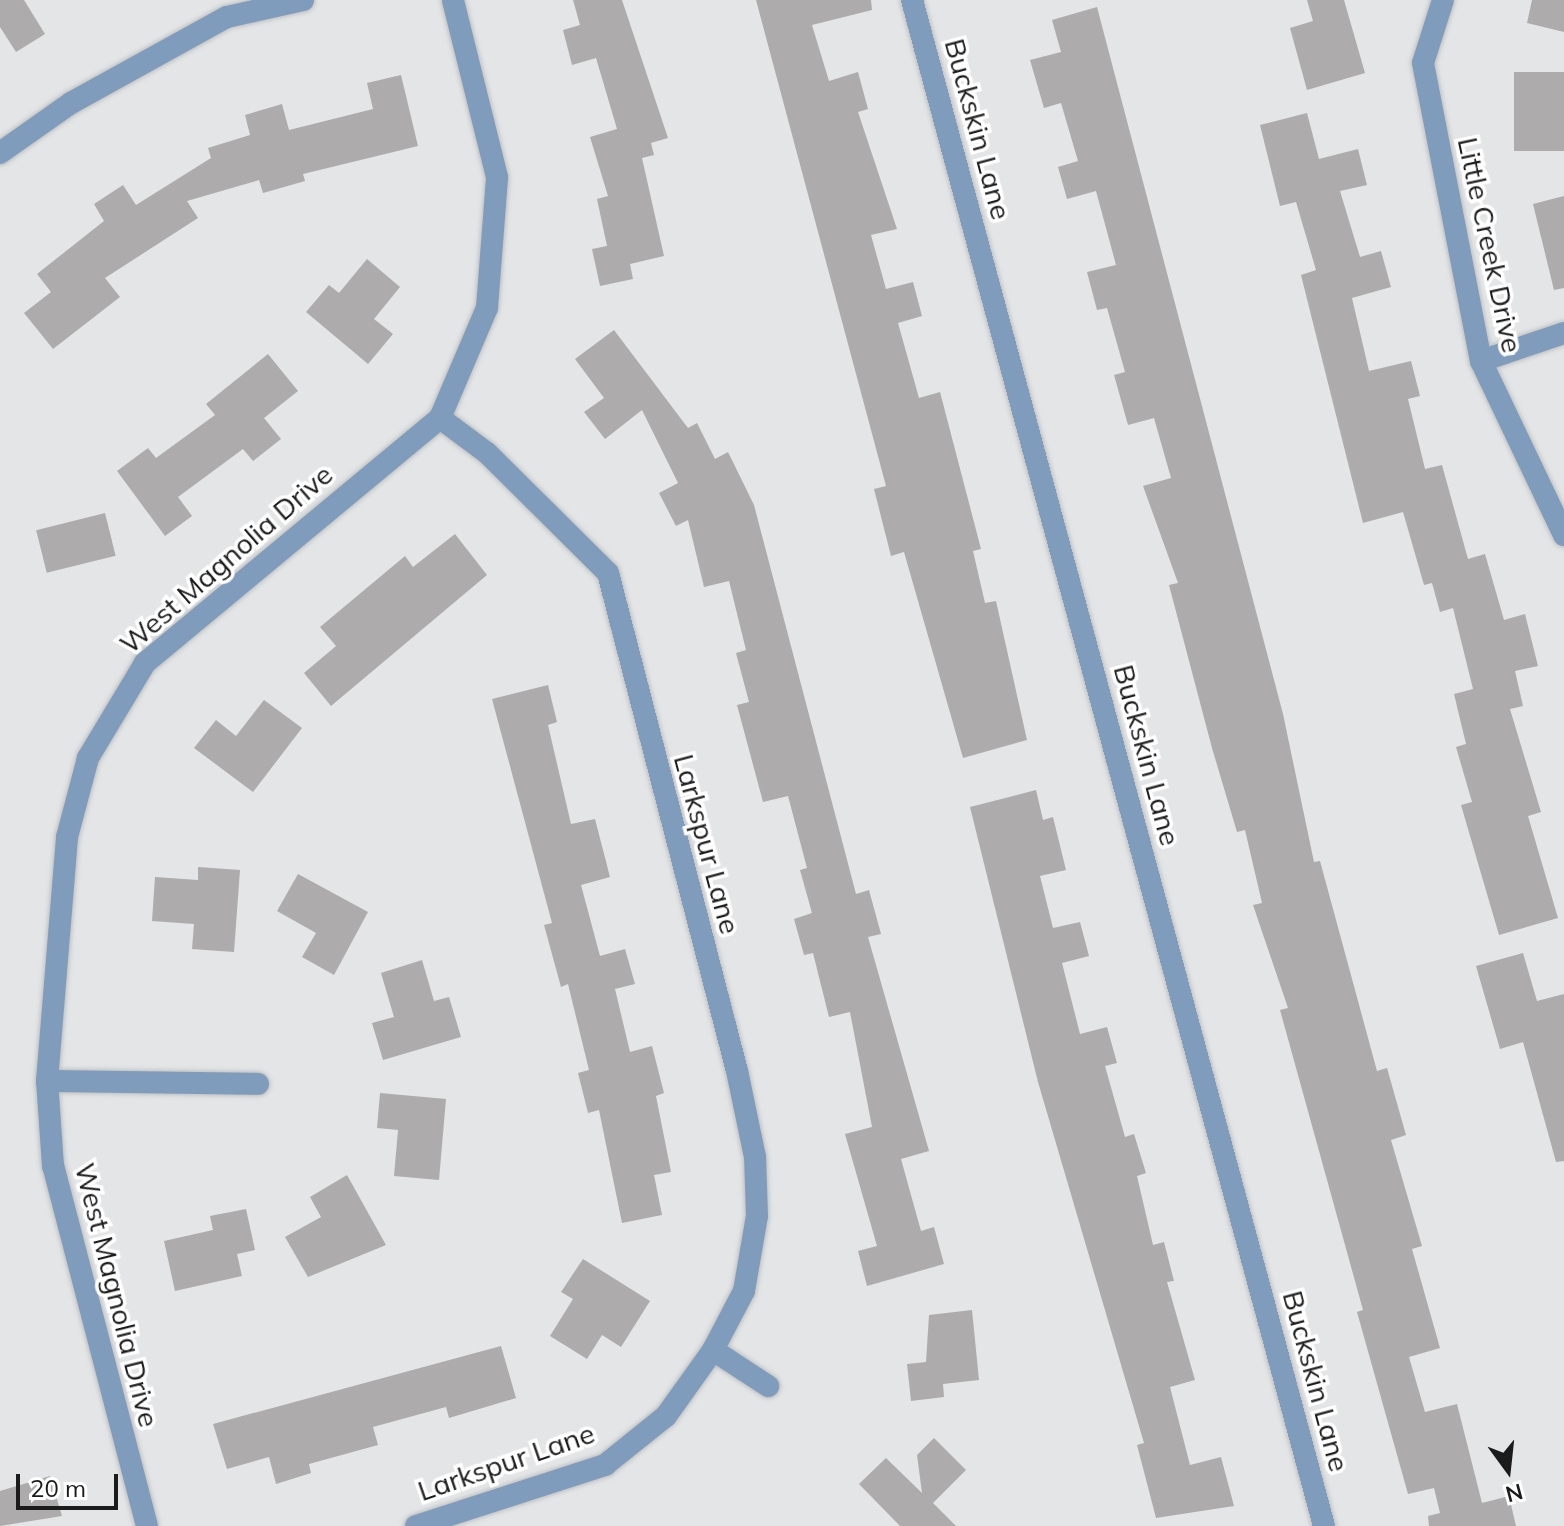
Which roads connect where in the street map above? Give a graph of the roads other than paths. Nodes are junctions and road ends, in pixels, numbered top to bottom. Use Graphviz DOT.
graph roads {
  1 [pos="303,0"];
  2 [pos="453,0"];
  3 [pos="912,0"];
  4 [pos="1443,0"];
  5 [pos="0,153"];
  6 [pos="1564,333"];
  7 [pos="1481,361"];
  8 [pos="440,418"];
  9 [pos="1564,535"];
  10 [pos="47,1081"];
  11 [pos="258,1084"];
  12 [pos="713,1350"];
  13 [pos="768,1386"];
  14 [pos="147,1526"];
  15 [pos="416,1526"];
  16 [pos="1324,1526"];
  1 -- 5 [label="street"];
  2 -- 8 [label="street, West Magnolia Drive"];
  3 -- 16 [label="street, Buckskin Lane"];
  4 -- 7 [label="street, Little Creek Drive"];
  6 -- 7 [label="street"];
  7 -- 9 [label="street, Little Creek Drive"];
  8 -- 10 [label="street, West Magnolia Drive"];
  8 -- 12 [label="street, Larkspur Lane"];
  10 -- 11 [label="street"];
  10 -- 14 [label="street, West Magnolia Drive"];
  12 -- 13 [label="street"];
  12 -- 15 [label="street, Larkspur Lane"];
}
